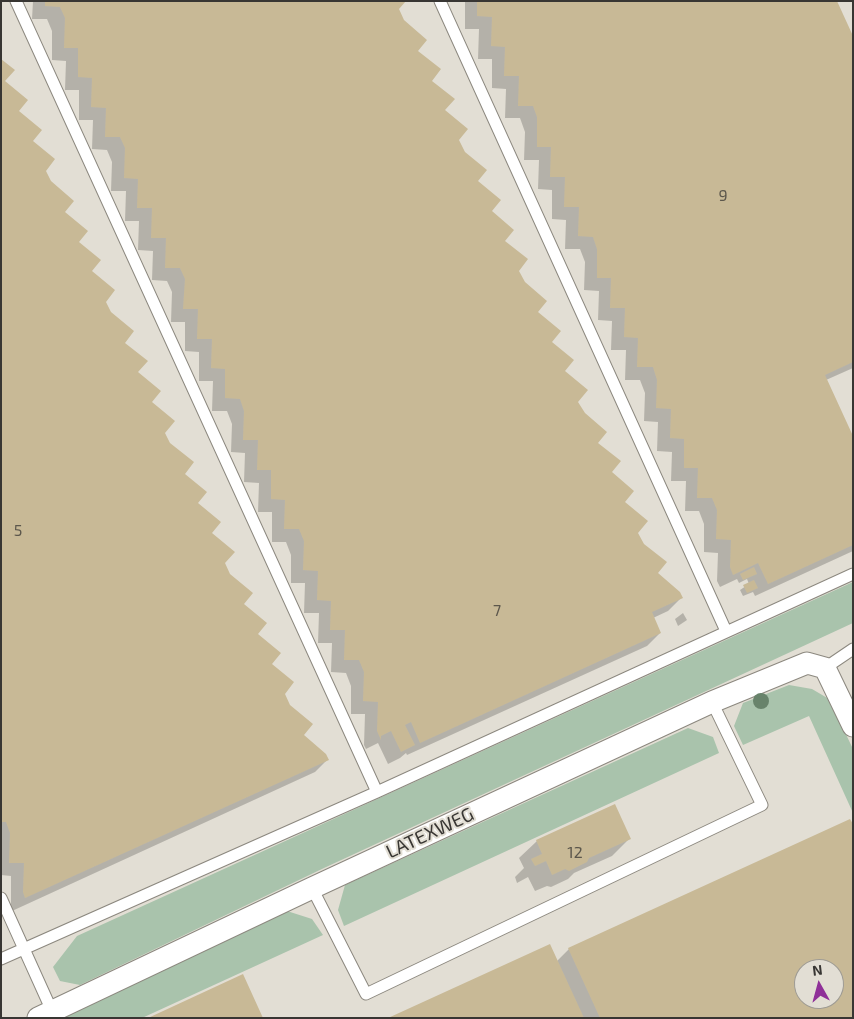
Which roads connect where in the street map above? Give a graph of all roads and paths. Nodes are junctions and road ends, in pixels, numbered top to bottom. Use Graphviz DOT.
graph roads {
  1 [pos="16,1"];
  2 [pos="440,1"];
  3 [pos="853,574"];
  4 [pos="726,631"];
  5 [pos="853,649"];
  6 [pos="825,668"];
  7 [pos="712,702"];
  8 [pos="853,726"];
  9 [pos="377,792"];
  10 [pos="312,888"];
  11 [pos="1,898"];
  12 [pos="24,949"];
  13 [pos="1,959"];
  14 [pos="45,1014"];
  1 -- 9 [label="lane"];
  2 -- 4 [label="lane"];
  3 -- 4 [label="lane"];
  4 -- 9 [label="lane"];
  5 -- 6 [label="lane"];
  6 -- 7 [label="street, LATEXWEG"];
  6 -- 8 [label="street"];
  7 -- 10 [label="street, LATEXWEG"];
  7 -- 10 [label="lane"];
  9 -- 12 [label="lane"];
  10 -- 14 [label="street, LATEXWEG"];
  11 -- 12 [label="lane"];
  12 -- 13 [label="lane"];
  12 -- 14 [label="lane"];
}
